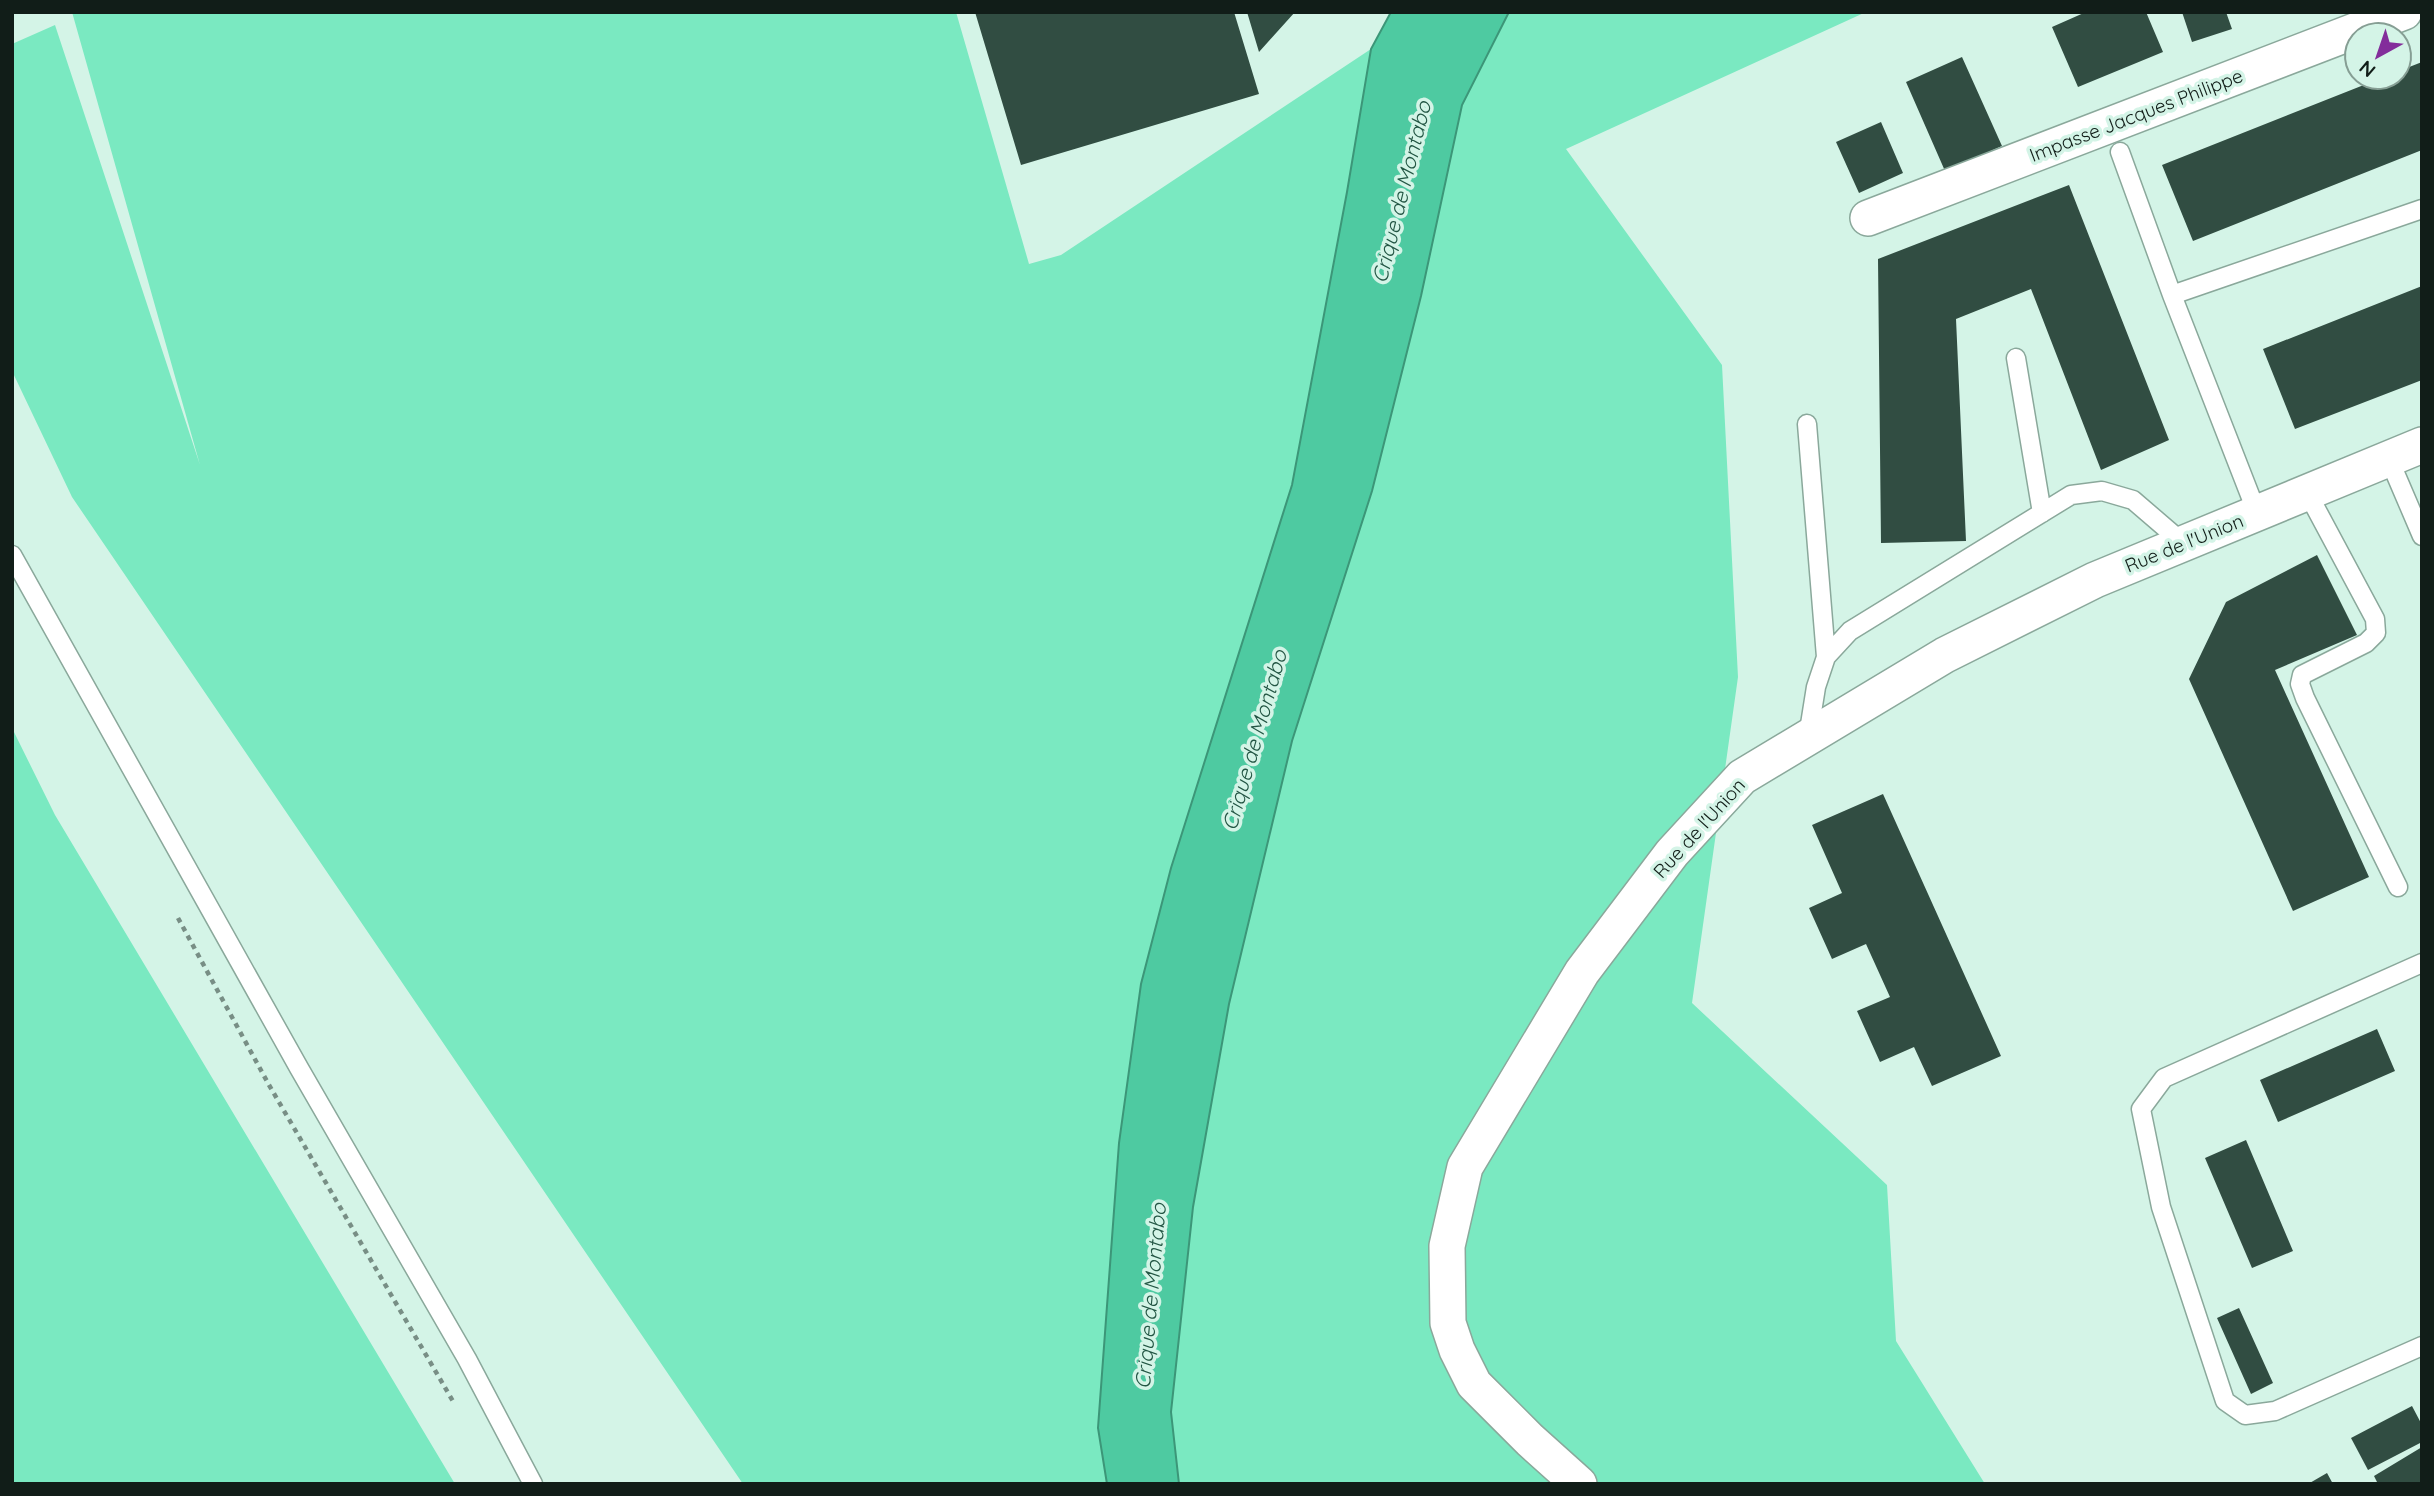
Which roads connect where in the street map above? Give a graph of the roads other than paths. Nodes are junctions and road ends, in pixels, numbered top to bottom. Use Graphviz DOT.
graph roads {
  1 [pos="2404,12"];
  2 [pos="2120,152"];
  3 [pos="2422,209"];
  4 [pos="1868,218"];
  5 [pos="2172,295"];
  6 [pos="2016,358"];
  7 [pos="1807,424"];
  8 [pos="2422,445"];
  9 [pos="2389,459"];
  10 [pos="2307,492"];
  11 [pos="2042,513"];
  12 [pos="2257,513"];
  13 [pos="2422,536"];
  14 [pos="2183,543"];
  15 [pos="12,555"];
  16 [pos="1826,656"];
  17 [pos="1807,738"];
  18 [pos="2398,887"];
  19 [pos="2422,962"];
  20 [pos="2422,1346"];
  21 [pos="533,1484"];
  22 [pos="1579,1484"];
  1 -- 4 [label="street, Impasse Jacques Philippe"];
  2 -- 5 [label="lane"];
  3 -- 5 [label="lane"];
  5 -- 12 [label="lane"];
  6 -- 11 [label="lane"];
  7 -- 16 [label="lane"];
  8 -- 9 [label="street, Rue de l'Union"];
  9 -- 10 [label="street, Rue de l'Union"];
  9 -- 13 [label="lane"];
  10 -- 12 [label="street, Rue de l'Union"];
  10 -- 18 [label="lane"];
  11 -- 14 [label="lane"];
  11 -- 16 [label="lane"];
  12 -- 14 [label="street, Rue de l'Union"];
  14 -- 17 [label="street, Rue de l'Union"];
  15 -- 21 [label="lane"];
  16 -- 17 [label="lane"];
  17 -- 22 [label="street, Rue de l'Union"];
  19 -- 20 [label="lane"];
}
